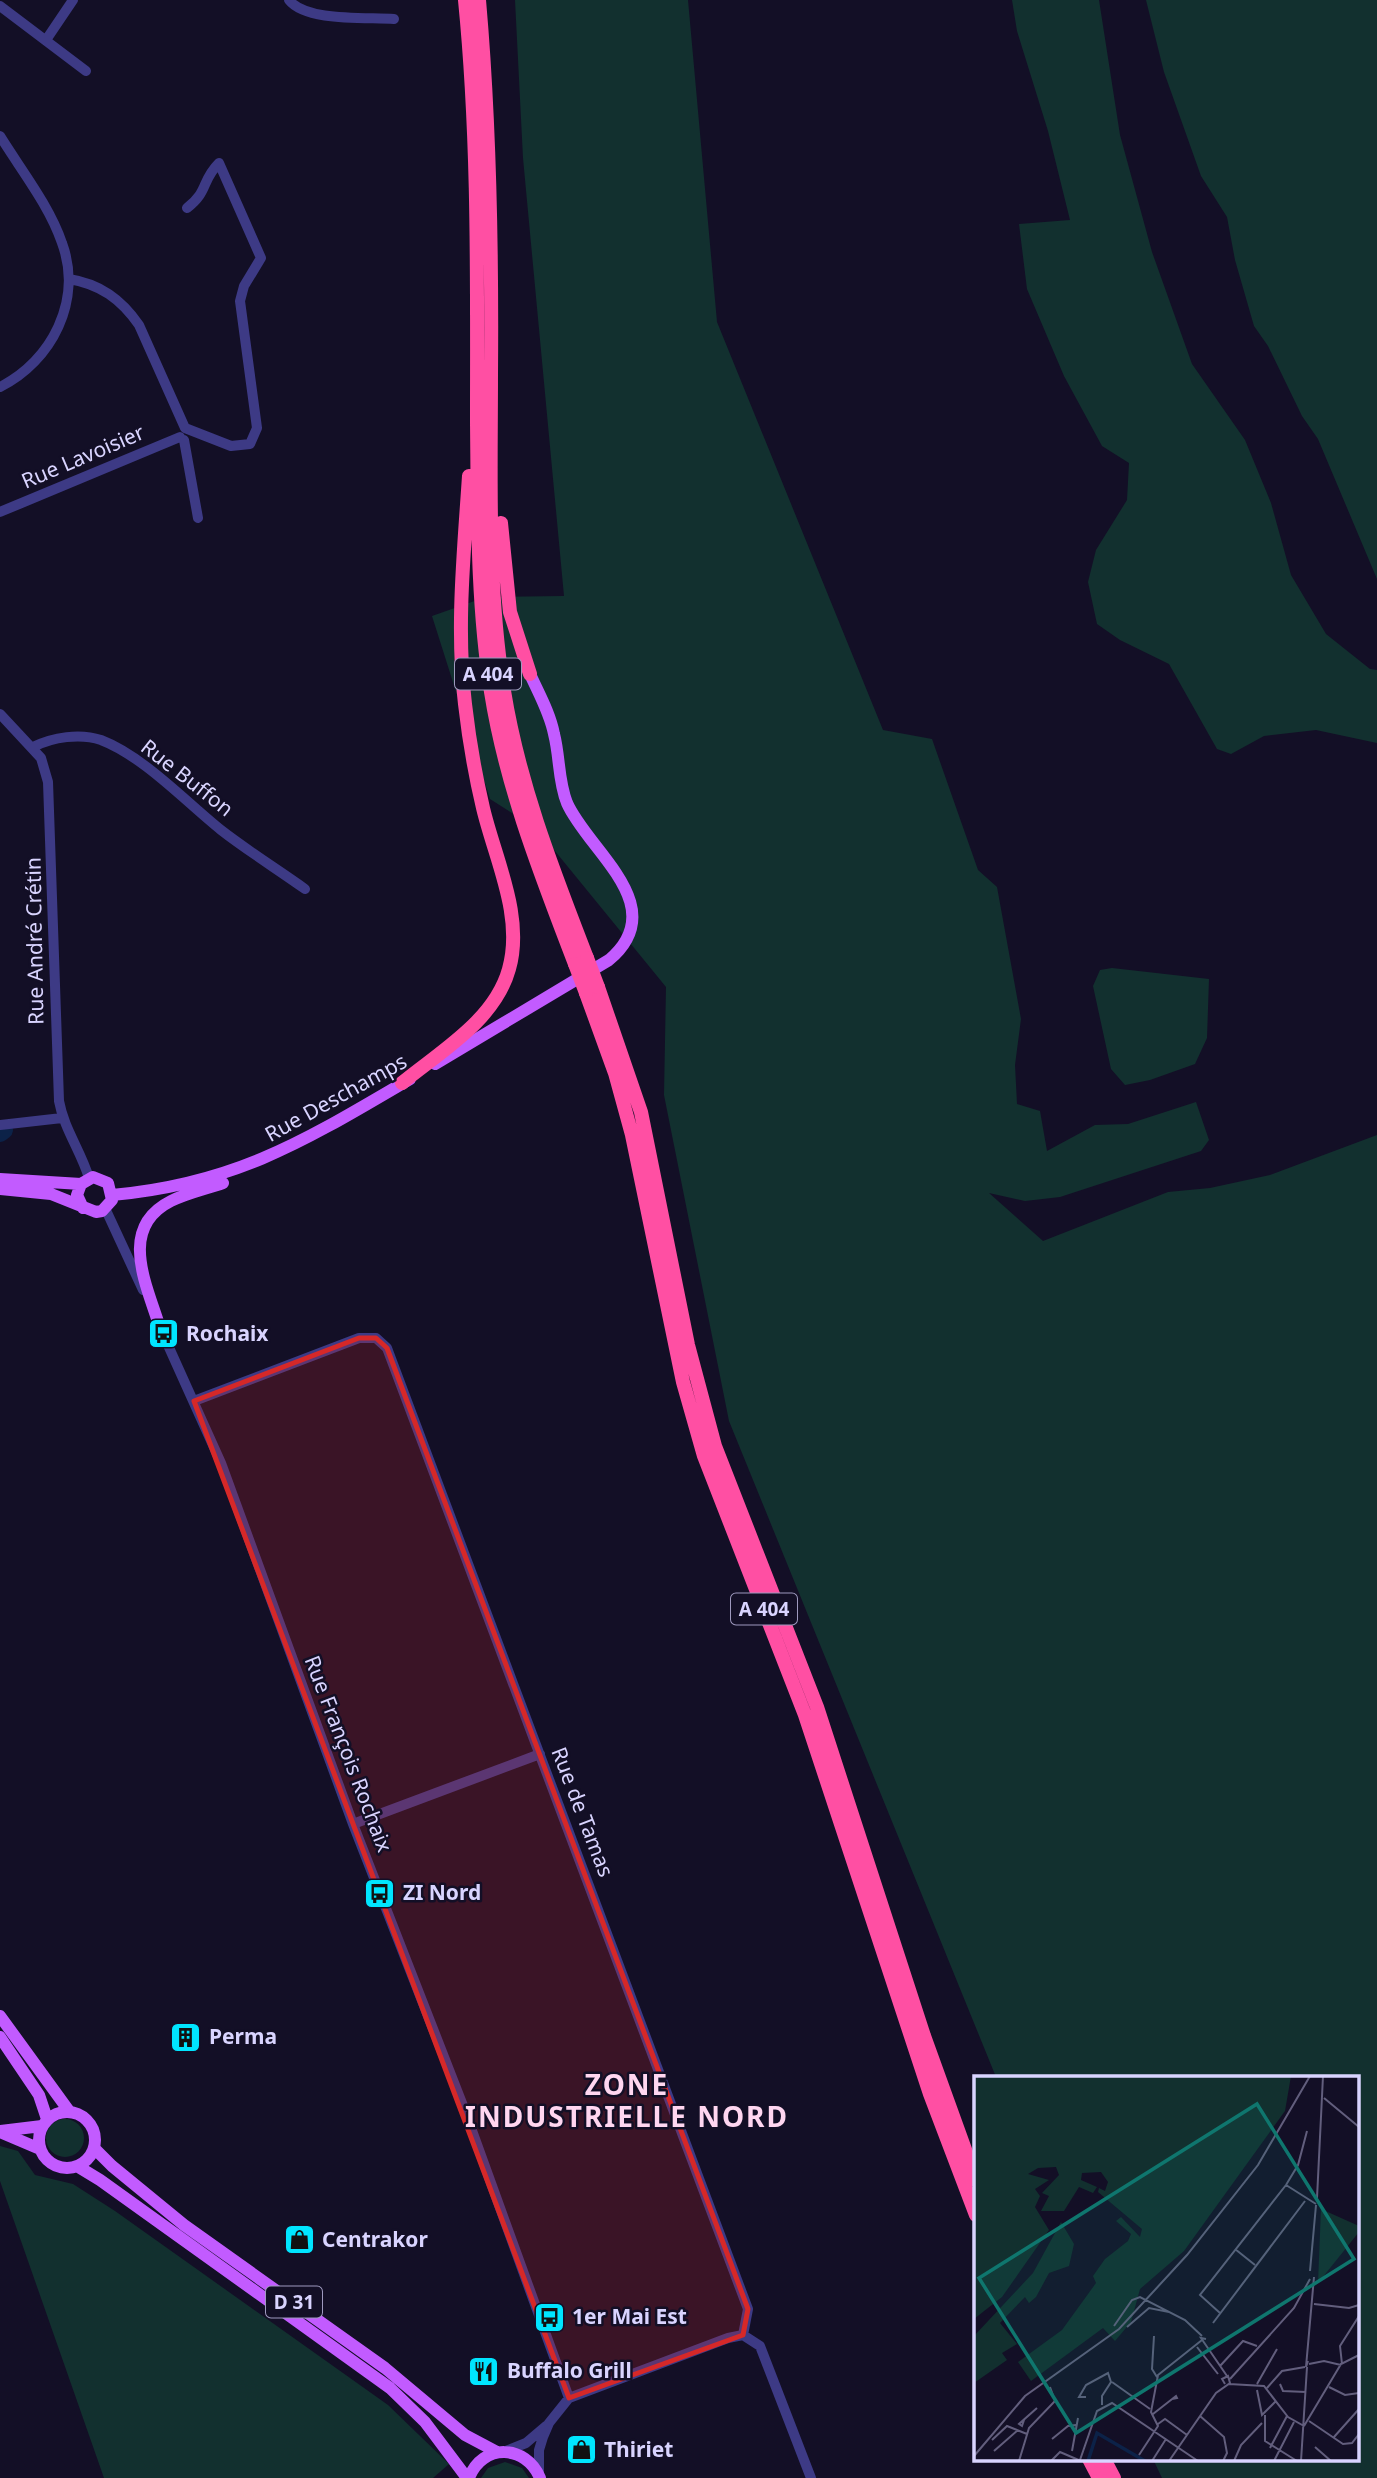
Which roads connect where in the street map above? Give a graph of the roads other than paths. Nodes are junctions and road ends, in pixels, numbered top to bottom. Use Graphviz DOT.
graph roads {
  1 [pos="73,0"];
  2 [pos="289,0"];
  3 [pos="465,0"];
  4 [pos="479,0"];
  5 [pos="0,6"];
  6 [pos="394,19"];
  7 [pos="46,40"];
  8 [pos="86,71"];
  9 [pos="0,135"];
  10 [pos="187,208"];
  11 [pos="69,279"];
  12 [pos="484,369"];
  13 [pos="0,387"];
  14 [pos="185,434"];
  15 [pos="0,512"];
  16 [pos="198,518"];
  17 [pos="530,674"];
  18 [pos="0,714"];
  19 [pos="33,747"];
  20 [pos="304,889"];
  21 [pos="592,990"];
  22 [pos="402,1083"];
  23 [pos="62,1118"];
  24 [pos="0,1125"];
  25 [pos="318,1132"];
  26 [pos="0,1179"];
  27 [pos="85,1181"];
  28 [pos="0,1189"];
  29 [pos="112,1195"];
  30 [pos="83,1208"];
  31 [pos="105,1208"];
  32 [pos="160,1328"];
  33 [pos="194,1401"];
  34 [pos="540,1754"];
  35 [pos="353,1824"];
  36 [pos="0,2016"];
  37 [pos="0,2037"];
  38 [pos="69,2111"];
  39 [pos="44,2123"];
  40 [pos="0,2132"];
  41 [pos="94,2148"];
  42 [pos="40,2149"];
  43 [pos="76,2166"];
  44 [pos="974,2174"];
  45 [pos="974,2210"];
  46 [pos="743,2335"];
  47 [pos="569,2398"];
  48 [pos="549,2423"];
  49 [pos="501,2451"];
  50 [pos="1090,2460"];
  51 [pos="1105,2460"];
  52 [pos="539,2476"];
  53 [pos="468,2478"];
  54 [pos="811,2478"];
  55 [pos="1099,2478"];
  56 [pos="1114,2478"];
  1 -- 7 [label="street"];
  2 -- 6 [label="street"];
  3 -- 12 [label="highway, A 404"];
  4 -- 12 [label="highway, A 404"];
  5 -- 7 [label="street"];
  7 -- 8 [label="street"];
  9 -- 11 [label="street"];
  10 -- 14 [label="street"];
  11 -- 13 [label="street"];
  11 -- 14 [label="street"];
  12 -- 17 [label="highway"];
  12 -- 21 [label="highway, A 404, bridge"];
  12 -- 22 [label="highway"];
  14 -- 15 [label="street, Rue Lavoisier"];
  14 -- 16 [label="street"];
  17 -- 22 [label="main road, Rue Deschamps"];
  18 -- 19 [label="street, Rue André Crétin"];
  19 -- 20 [label="street, Rue Buffon"];
  19 -- 23 [label="street, Rue André Crétin"];
  21 -- 44 [label="highway, A 404"];
  21 -- 45 [label="highway, A 404"];
  22 -- 25 [label="main road, Rue Deschamps"];
  23 -- 24 [label="street"];
  23 -- 27 [label="street, Rue André Crétin"];
  25 -- 29 [label="main road, Rue Deschamps"];
  25 -- 32 [label="main road"];
  26 -- 27 [label="main road"];
  27 -- 29 [label="main road"];
  27 -- 30 [label="main road"];
  28 -- 30 [label="main road"];
  29 -- 31 [label="main road"];
  30 -- 31 [label="main road"];
  31 -- 32 [label="street, Rue François Rochaix"];
  32 -- 33 [label="street, Rue François Rochaix"];
  33 -- 34 [label="street, Rue de Tamas"];
  33 -- 35 [label="street, Rue François Rochaix"];
  34 -- 35 [label="street"];
  34 -- 46 [label="street, Rue de Tamas"];
  35 -- 47 [label="street, Rue François Rochaix"];
  36 -- 38 [label="main road"];
  37 -- 39 [label="main road"];
  38 -- 39 [label="main road"];
  38 -- 41 [label="main road"];
  39 -- 40 [label="main road"];
  39 -- 42 [label="main road"];
  40 -- 42 [label="main road"];
  41 -- 43 [label="main road"];
  41 -- 49 [label="main road, D 31"];
  42 -- 43 [label="main road"];
  43 -- 53 [label="main road, D 31"];
  46 -- 47 [label="street"];
  46 -- 54 [label="street"];
  47 -- 48 [label="street"];
  48 -- 49 [label="street"];
  48 -- 52 [label="street"];
  49 -- 52 [label="main road"];
  49 -- 53 [label="main road"];
  50 -- 55 [label="highway"];
  51 -- 56 [label="highway"];
}
